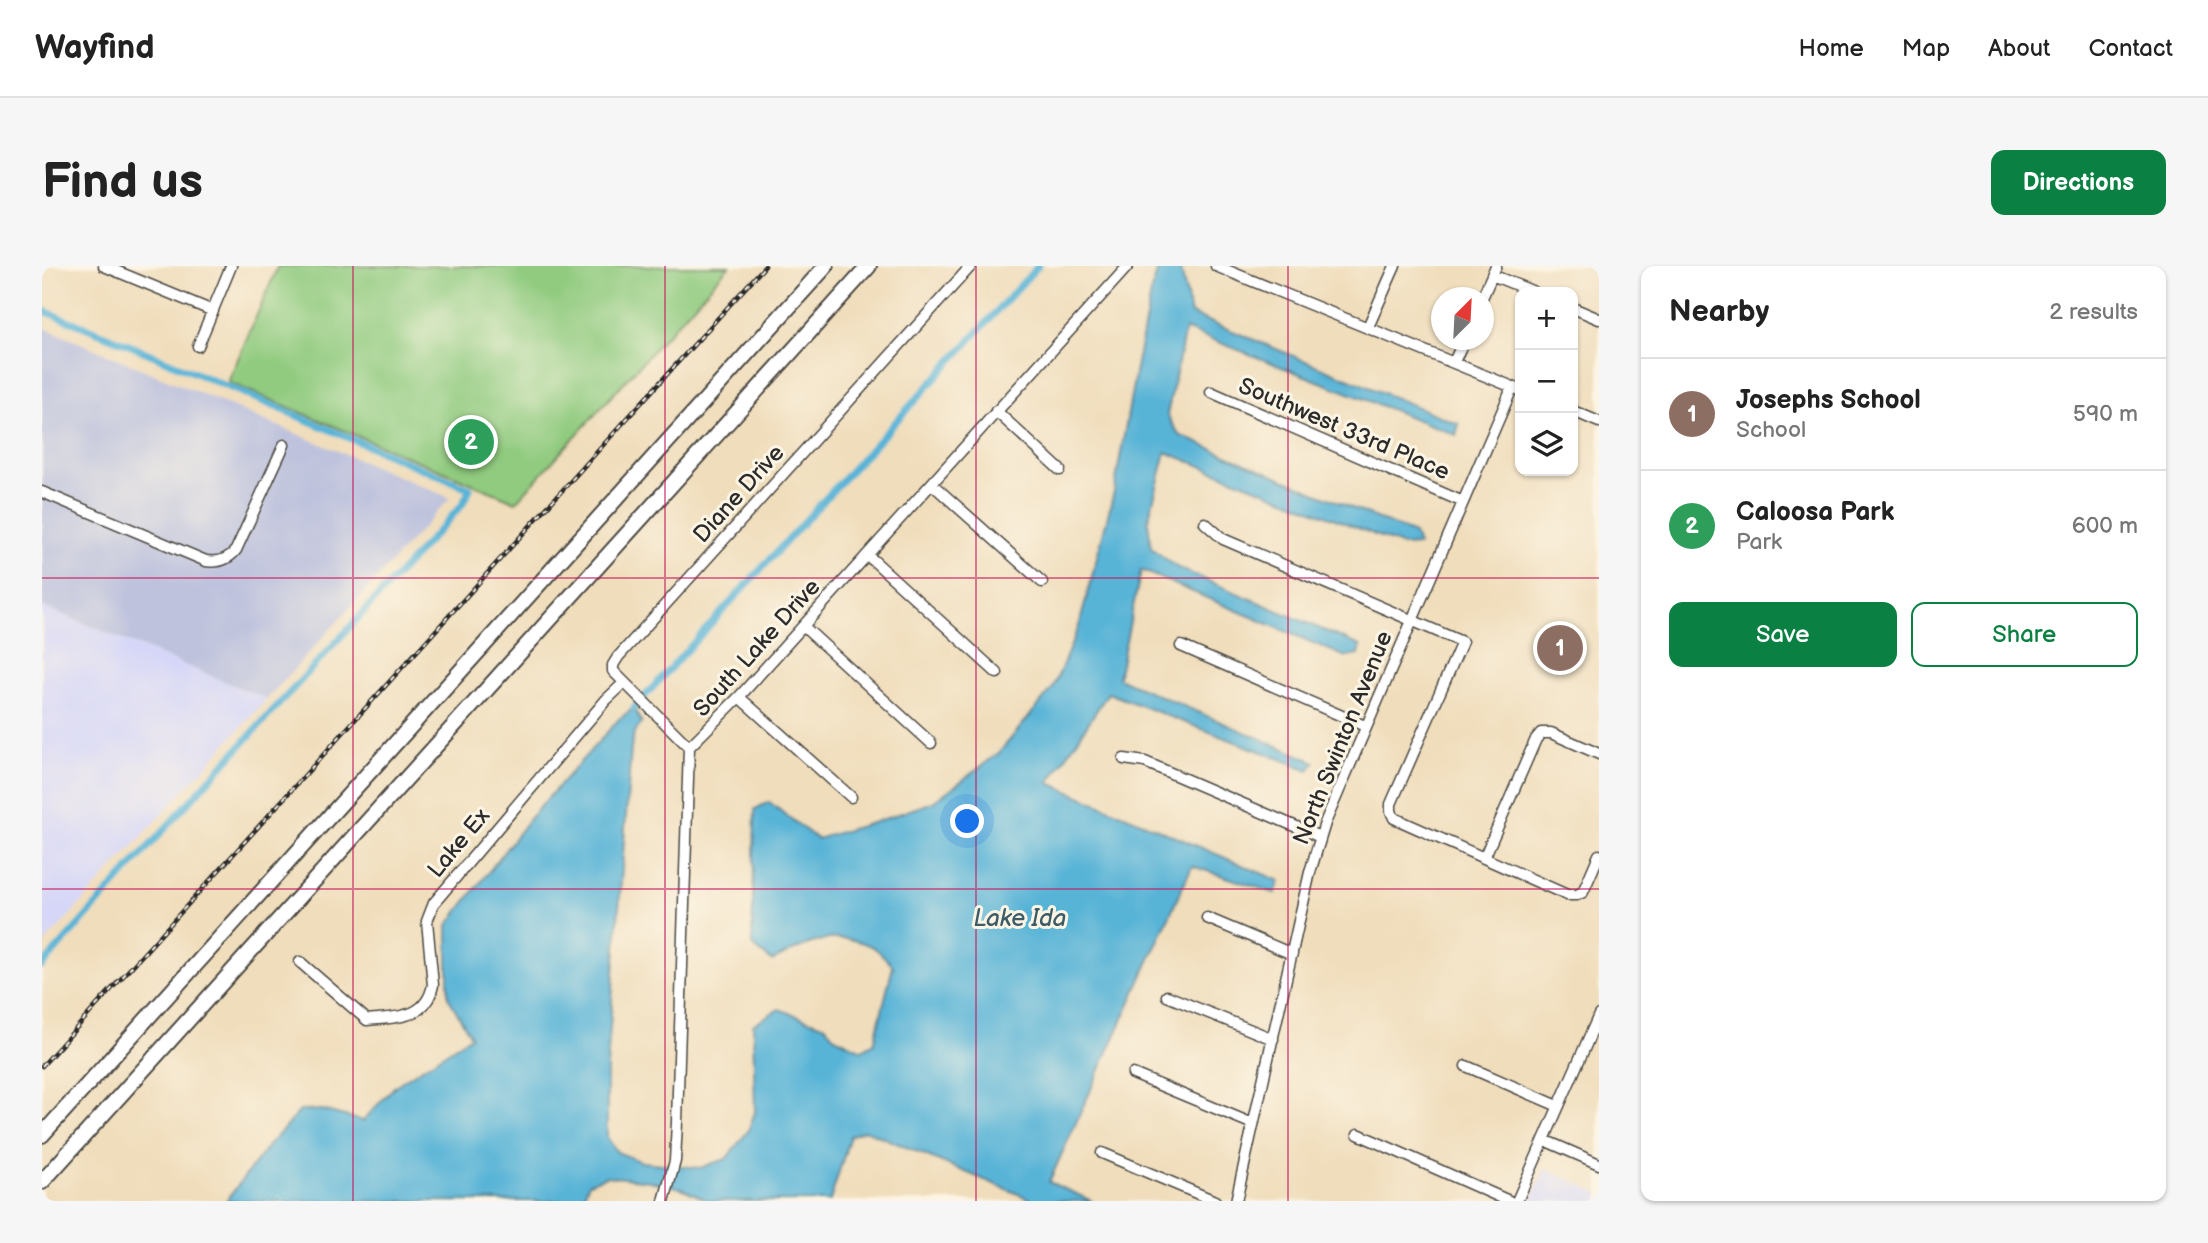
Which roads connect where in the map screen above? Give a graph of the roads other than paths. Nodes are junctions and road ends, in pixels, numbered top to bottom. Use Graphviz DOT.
graph roads {
  1 [pos="104,266"];
  2 [pos="232,266"];
  3 [pos="826,266"];
  4 [pos="869,266"];
  5 [pos="971,266"];
  6 [pos="1128,266"];
  7 [pos="1216,266"];
  8 [pos="1395,266"];
  9 [pos="1494,271"];
  10 [pos="1487,287"];
  11 [pos="1524,287"];
  12 [pos="1578,310"];
  13 [pos="213,311"];
  14 [pos="1599,319"];
  15 [pos="1368,327"];
  16 [pos="198,346"];
  17 [pos="1459,350"];
  18 [pos="1454,362"];
  19 [pos="1510,386"];
  20 [pos="1515,388"];
  21 [pos="1211,392"];
  22 [pos="996,411"];
  23 [pos="1578,413"];
  24 [pos="1599,422"];
  25 [pos="284,445"];
  26 [pos="1059,470"];
  27 [pos="932,484"];
  28 [pos="42,492"];
  29 [pos="1463,502"];
  30 [pos="1205,523"];
  31 [pos="866,556"];
  32 [pos="1042,582"];
  33 [pos="1412,619"];
  34 [pos="803,626"];
  35 [pos="1181,646"];
  36 [pos="997,673"];
  37 [pos="624,683"];
  38 [pos="739,697"];
  39 [pos="1365,726"];
  40 [pos="931,743"];
  41 [pos="690,747"];
  42 [pos="1599,754"];
  43 [pos="1124,759"];
  44 [pos="851,797"];
  45 [pos="1320,837"];
  46 [pos="1599,855"];
  47 [pos="1484,858"];
  48 [pos="1207,918"];
  49 [pos="1292,954"];
  50 [pos="300,962"];
  51 [pos="1167,996"];
  52 [pos="1599,1015"];
  53 [pos="1273,1039"];
  54 [pos="1466,1066"];
  55 [pos="1133,1074"];
  56 [pos="1558,1106"];
  57 [pos="1253,1125"];
  58 [pos="1357,1134"];
  59 [pos="42,1135"];
  60 [pos="1544,1140"];
  61 [pos="1102,1153"];
  62 [pos="1599,1164"];
  63 [pos="42,1182"];
  64 [pos="664,1201"];
  65 [pos="1215,1201"];
  66 [pos="1236,1201"];
  67 [pos="1509,1201"];
  68 [pos="1517,1201"];
  1 -- 13 [label="street"];
  2 -- 13 [label="street"];
  3 -- 59 [label="highway"];
  4 -- 63 [label="highway"];
  5 -- 37 [label="street, Diane Drive"];
  6 -- 22 [label="street, South Lake Drive"];
  7 -- 15 [label="street"];
  8 -- 15 [label="street"];
  9 -- 10 [label="street"];
  9 -- 11 [label="street"];
  12 -- 14 [label="street"];
  13 -- 16 [label="street"];
  15 -- 18 [label="street"];
  17 -- 18 [label="street"];
  18 -- 19 [label="street"];
  19 -- 20 [label="street"];
  19 -- 29 [label="street, North Swinton Avenue"];
  21 -- 29 [label="street, Southwest 33rd Place"];
  22 -- 26 [label="street"];
  22 -- 27 [label="street, South Lake Drive"];
  23 -- 24 [label="street"];
  25 -- 28 [label="street"];
  27 -- 31 [label="street, South Lake Drive"];
  27 -- 32 [label="street"];
  29 -- 33 [label="street, North Swinton Avenue"];
  30 -- 33 [label="street"];
  31 -- 34 [label="street, South Lake Drive"];
  31 -- 36 [label="street"];
  33 -- 39 [label="street, North Swinton Avenue"];
  33 -- 47 [label="street"];
  34 -- 38 [label="street, South Lake Drive"];
  34 -- 40 [label="street"];
  35 -- 39 [label="street"];
  37 -- 41 [label="street"];
  37 -- 50 [label="street, Lake Ex"];
  38 -- 41 [label="street, South Lake Drive"];
  38 -- 44 [label="street"];
  39 -- 45 [label="street, North Swinton Avenue"];
  41 -- 64 [label="street, South Lake Drive"];
  42 -- 47 [label="street"];
  43 -- 45 [label="street"];
  45 -- 49 [label="street, North Swinton Avenue"];
  46 -- 47 [label="street"];
  48 -- 49 [label="street"];
  49 -- 53 [label="street, North Swinton Avenue"];
  51 -- 53 [label="street"];
  52 -- 56 [label="street"];
  53 -- 57 [label="street, North Swinton Avenue"];
  54 -- 56 [label="street"];
  55 -- 57 [label="street"];
  56 -- 60 [label="street"];
  57 -- 66 [label="street, North Swinton Avenue"];
  58 -- 67 [label="street"];
  60 -- 62 [label="street"];
  60 -- 68 [label="street"];
  61 -- 65 [label="street"];
}
